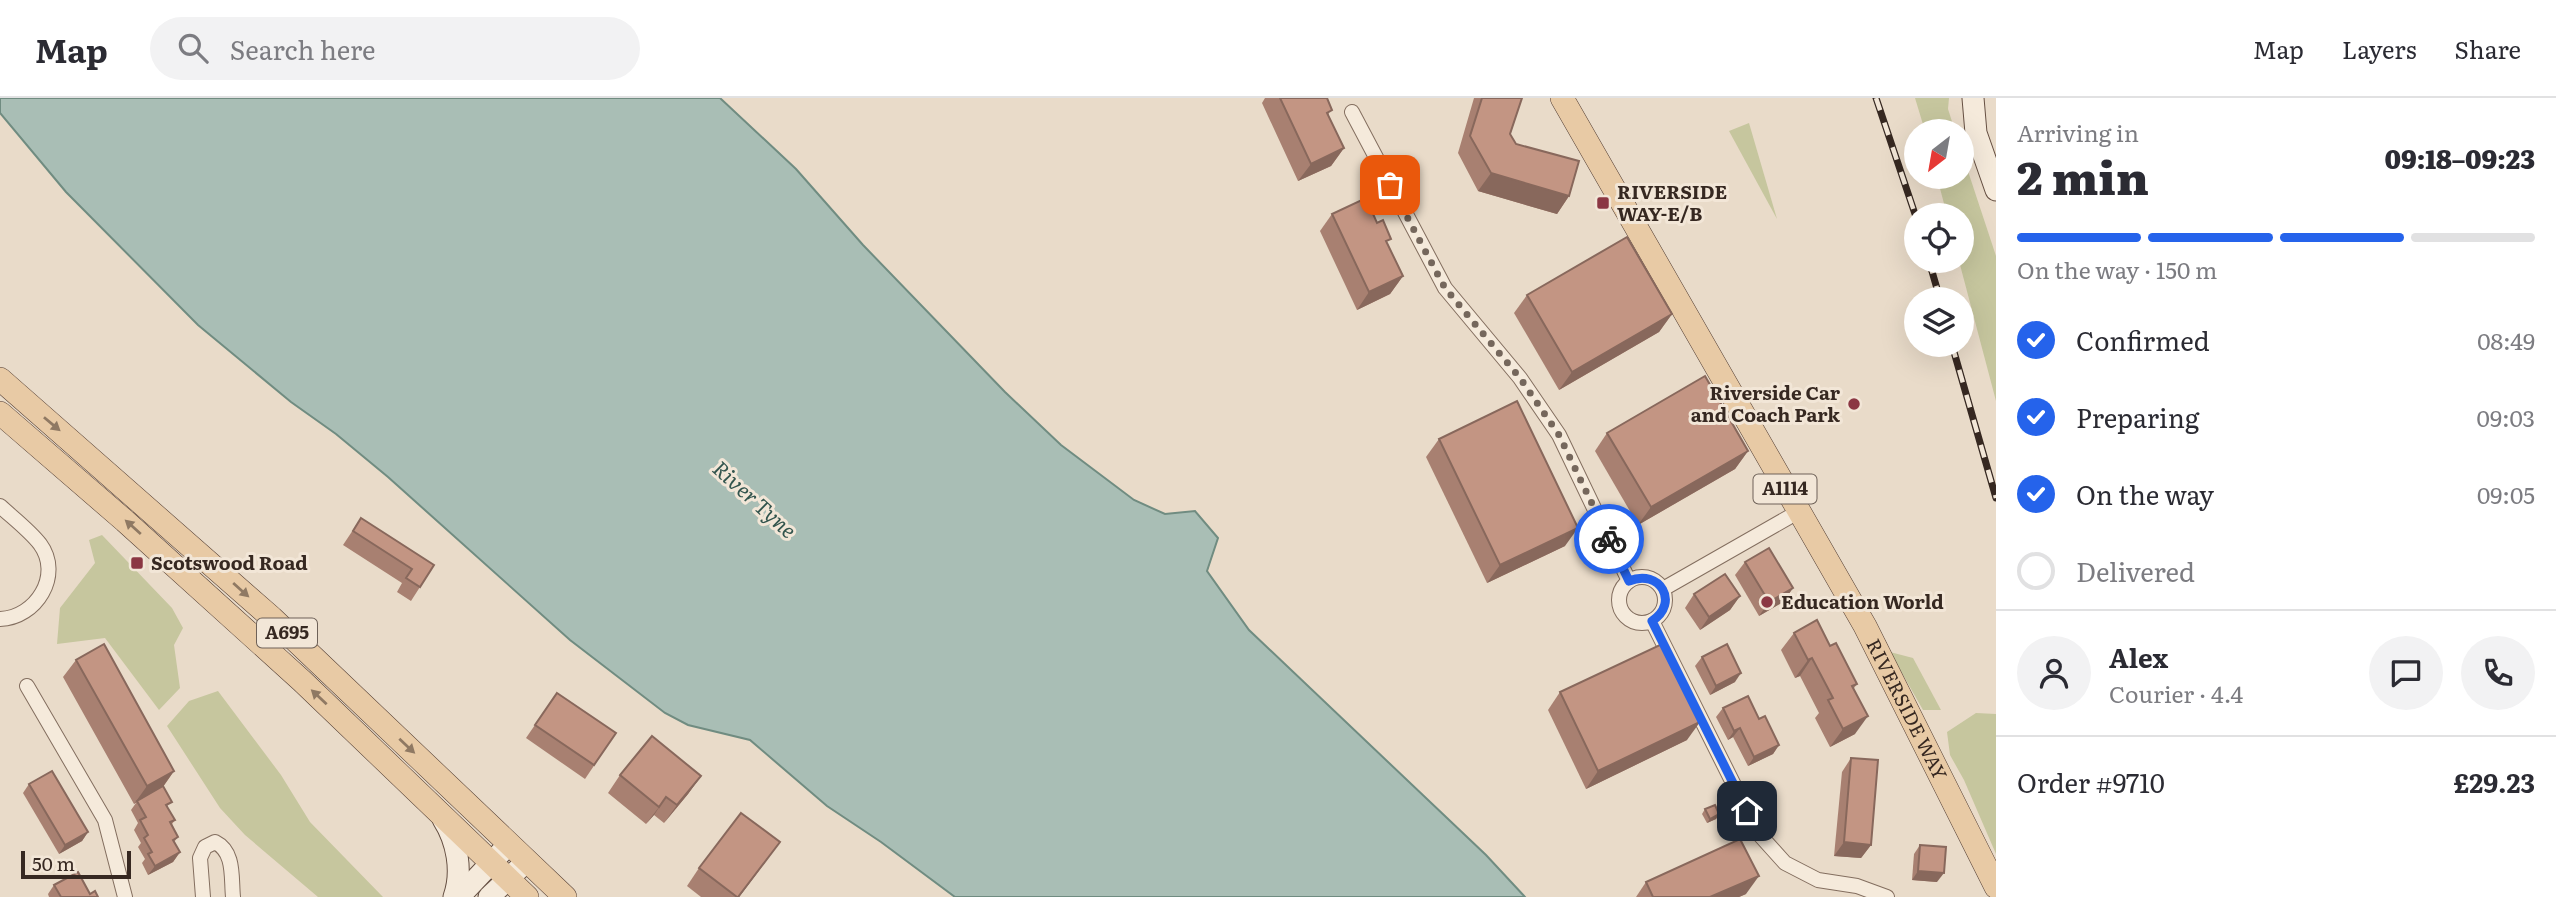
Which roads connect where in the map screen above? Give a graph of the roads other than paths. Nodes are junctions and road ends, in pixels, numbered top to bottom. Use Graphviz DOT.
graph roads {
  1 [pos="1562,98"];
  2 [pos="1973,98"];
  3 [pos="1352,112"];
  4 [pos="1996,190"];
  5 [pos="0,379"];
  6 [pos="0,413"];
  7 [pos="0,506"];
  8 [pos="1798,512"];
  9 [pos="1629,581"];
  10 [pos="1663,589"];
  11 [pos="0,619"];
  12 [pos="1652,621"];
  13 [pos="27,686"];
  14 [pos="436,808"];
  15 [pos="509,844"];
  16 [pos="527,861"];
  17 [pos="491,862"];
  18 [pos="508,879"];
  19 [pos="1996,887"];
  20 [pos="125,897"];
  21 [pos="203,897"];
  22 [pos="233,897"];
  23 [pos="457,897"];
  24 [pos="489,897"];
  25 [pos="527,897"];
  26 [pos="565,897"];
  27 [pos="1887,897"];
  1 -- 8 [label="main road, RIVERSIDE WAY / A1114"];
  2 -- 4 [label="main road"];
  3 -- 9 [label="street"];
  5 -- 15 [label="main road, A695, one-way"];
  14 -- 6 [label="main road, A695, one-way"];
  7 -- 11 [label="street"];
  8 -- 10 [label="street"];
  8 -- 19 [label="main road, RIVERSIDE WAY / A1114"];
  9 -- 10 [label="street"];
  9 -- 12 [label="street"];
  10 -- 12 [label="street"];
  12 -- 27 [label="street"];
  13 -- 20 [label="street"];
  14 -- 17 [label="main road, A695"];
  14 -- 23 [label="main road"];
  15 -- 16 [label="main road, A695"];
  15 -- 17 [label="main road"];
  16 -- 18 [label="main road"];
  16 -- 26 [label="main road, A695"];
  17 -- 18 [label="main road, A695"];
  17 -- 23 [label="main road"];
  18 -- 24 [label="main road"];
  18 -- 25 [label="main road, A695"];
  21 -- 22 [label="street"];
}
